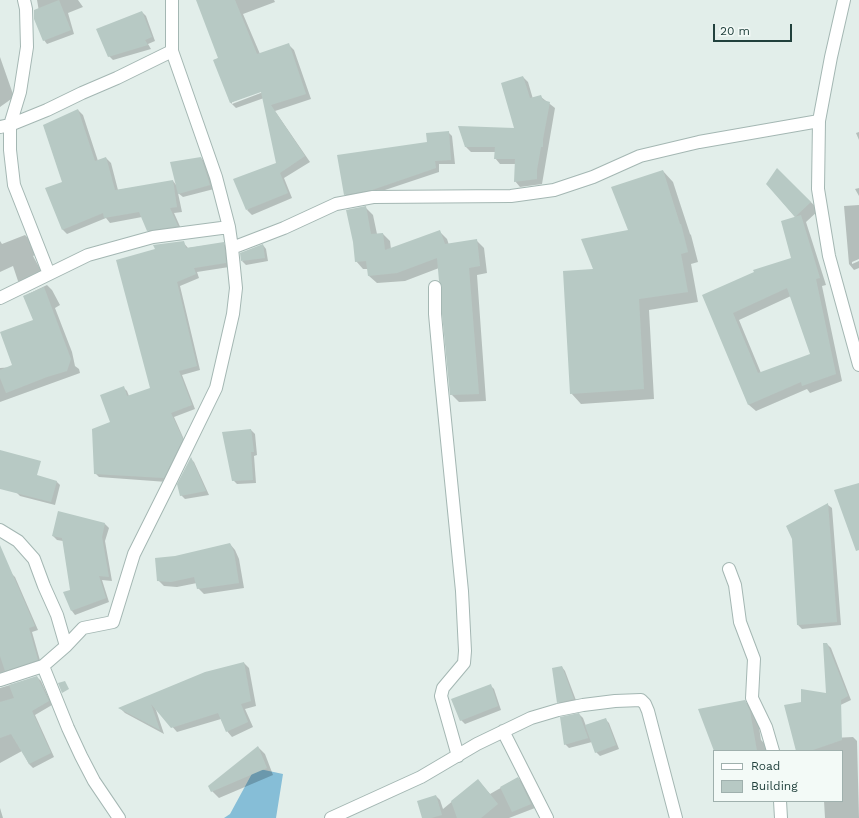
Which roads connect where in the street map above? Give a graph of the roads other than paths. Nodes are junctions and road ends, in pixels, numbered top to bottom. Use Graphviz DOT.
graph roads {
  1 [pos="24,0"];
  2 [pos="172,0"];
  3 [pos="844,0"];
  4 [pos="172,51"];
  5 [pos="819,121"];
  6 [pos="5,126"];
  7 [pos="229,227"];
  8 [pos="232,248"];
  9 [pos="49,274"];
  10 [pos="435,287"];
  11 [pos="0,298"];
  12 [pos="859,365"];
  13 [pos="0,530"];
  14 [pos="729,569"];
  15 [pos="66,646"];
  16 [pos="43,666"];
  17 [pos="0,680"];
  18 [pos="503,731"];
  19 [pos="773,750"];
  20 [pos="458,756"];
  21 [pos="780,802"];
  22 [pos="120,818"];
  23 [pos="331,818"];
  24 [pos="547,818"];
  25 [pos="676,818"];
  26 [pos="781,818"];
  1 -- 6 [label="street"];
  2 -- 4 [label="street"];
  3 -- 5 [label="street"];
  4 -- 6 [label="street"];
  4 -- 7 [label="street"];
  5 -- 8 [label="street"];
  5 -- 12 [label="street"];
  6 -- 9 [label="street"];
  7 -- 8 [label="street"];
  7 -- 9 [label="street"];
  8 -- 15 [label="street"];
  9 -- 11 [label="street"];
  10 -- 20 [label="street"];
  13 -- 15 [label="street"];
  14 -- 19 [label="street"];
  15 -- 16 [label="street"];
  16 -- 17 [label="street"];
  16 -- 22 [label="street"];
  18 -- 20 [label="street"];
  18 -- 24 [label="street"];
  18 -- 25 [label="street"];
  20 -- 23 [label="street"];
  21 -- 26 [label="street"];
}
